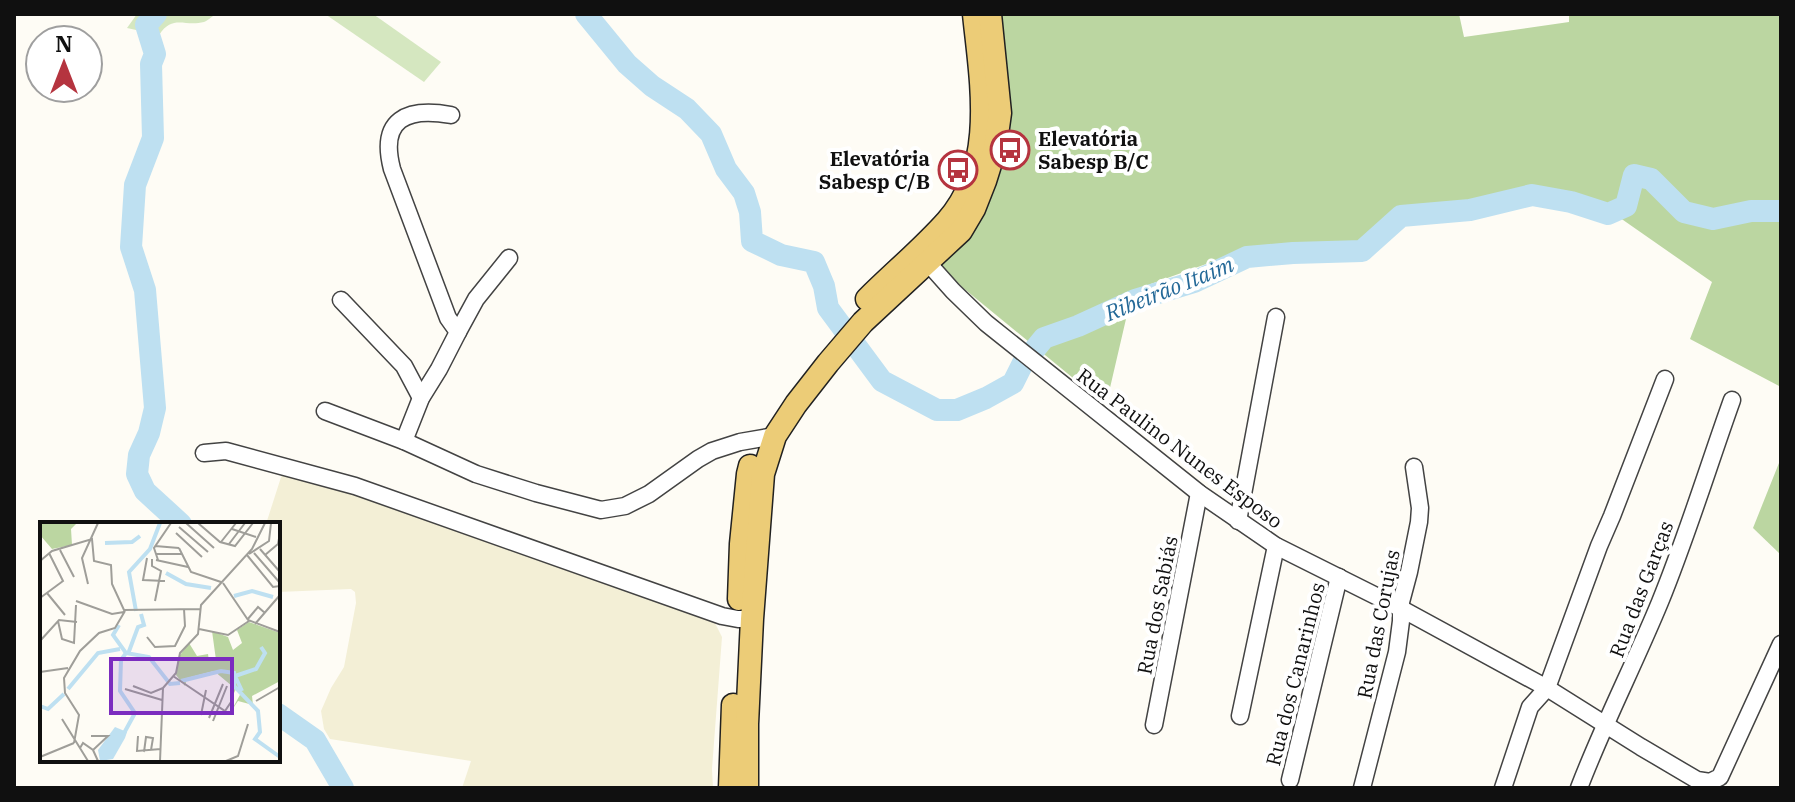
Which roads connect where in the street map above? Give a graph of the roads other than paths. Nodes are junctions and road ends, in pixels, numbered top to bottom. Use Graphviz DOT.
graph roads {
  1 [pos="974,14"];
  2 [pos="990,14"];
  3 [pos="451,115"];
  4 [pos="948,220"];
  5 [pos="509,258"];
  6 [pos="928,263"];
  7 [pos="341,300"];
  8 [pos="861,311"];
  9 [pos="1276,317"];
  10 [pos="458,332"];
  11 [pos="1665,379"];
  12 [pos="421,398"];
  13 [pos="1732,400"];
  14 [pos="325,411"];
  15 [pos="767,437"];
  16 [pos="404,441"];
  17 [pos="204,453"];
  18 [pos="1414,467"];
  19 [pos="1199,493"];
  20 [pos="1238,521"];
  21 [pos="1276,546"];
  22 [pos="1339,577"];
  23 [pos="1400,608"];
  24 [pos="745,619"];
  25 [pos="1781,644"];
  26 [pos="1547,688"];
  27 [pos="1240,716"];
  28 [pos="1604,724"];
  29 [pos="1154,725"];
  30 [pos="1290,780"];
  31 [pos="730,788"];
  32 [pos="747,788"];
  33 [pos="1362,788"];
  34 [pos="1503,788"];
  35 [pos="1579,788"];
  1 -- 4 [label="main road"];
  2 -- 6 [label="main road"];
  3 -- 10 [label="street"];
  4 -- 6 [label="main road"];
  4 -- 8 [label="main road"];
  5 -- 10 [label="street"];
  6 -- 8 [label="main road"];
  6 -- 19 [label="street, Rua Paulino Nunes Esposo"];
  7 -- 12 [label="street"];
  8 -- 15 [label="main road"];
  9 -- 20 [label="street"];
  10 -- 12 [label="street"];
  11 -- 26 [label="street"];
  12 -- 16 [label="street"];
  13 -- 28 [label="street, Rua das Garças"];
  14 -- 16 [label="street"];
  15 -- 16 [label="street"];
  15 -- 24 [label="main road"];
  17 -- 24 [label="street"];
  18 -- 23 [label="street, Rua das Corujas"];
  19 -- 20 [label="street, Rua Paulino Nunes Esposo"];
  19 -- 29 [label="street, Rua dos Sabiás"];
  20 -- 21 [label="street, Rua Paulino Nunes Esposo"];
  21 -- 22 [label="street, Rua Paulino Nunes Esposo"];
  21 -- 27 [label="street"];
  22 -- 23 [label="street, Rua Paulino Nunes Esposo"];
  22 -- 30 [label="street, Rua dos Canarinhos"];
  23 -- 26 [label="street, Rua Paulino Nunes Esposo"];
  23 -- 33 [label="street, Rua das Corujas"];
  24 -- 31 [label="main road"];
  24 -- 32 [label="main road"];
  25 -- 28 [label="street, Rua Paulino Nunes Esposo"];
  26 -- 28 [label="street, Rua Paulino Nunes Esposo"];
  26 -- 34 [label="street"];
  28 -- 35 [label="street, Rua das Garças"];
}
